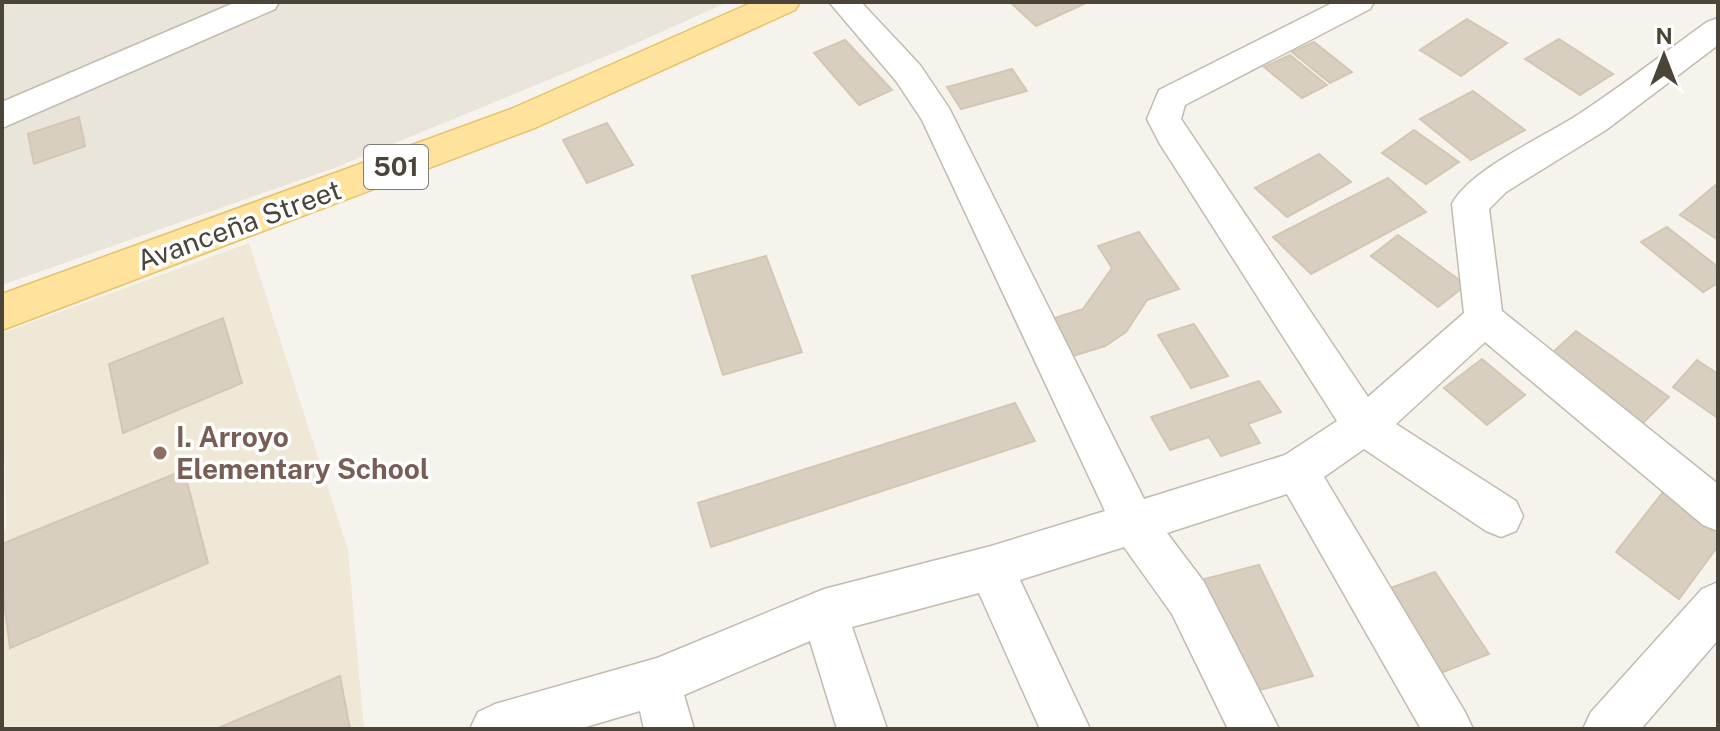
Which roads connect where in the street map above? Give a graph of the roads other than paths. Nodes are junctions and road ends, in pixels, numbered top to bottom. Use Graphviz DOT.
graph roads {
  1 [pos="264,2"];
  2 [pos="783,2"];
  3 [pos="844,2"];
  4 [pos="1359,2"];
  5 [pos="1718,29"];
  6 [pos="2,116"];
  7 [pos="2,312"];
  8 [pos="1484,319"];
  9 [pos="1364,426"];
  10 [pos="1297,471"];
  11 [pos="1718,511"];
  12 [pos="1501,516"];
  13 [pos="1133,523"];
  14 [pos="991,568"];
  15 [pos="1718,605"];
  16 [pos="824,612"];
  17 [pos="657,682"];
  18 [pos="495,729"];
  19 [pos="669,729"];
  20 [pos="862,729"];
  21 [pos="1065,729"];
  22 [pos="1254,729"];
  23 [pos="1448,729"];
  24 [pos="1608,729"];
  1 -- 6 [label="street"];
  2 -- 7 [label="main road, Avanceña Street / 501"];
  3 -- 13 [label="street"];
  4 -- 9 [label="street"];
  5 -- 8 [label="street"];
  8 -- 9 [label="street"];
  8 -- 11 [label="street"];
  9 -- 10 [label="street"];
  9 -- 12 [label="street"];
  10 -- 13 [label="street"];
  10 -- 23 [label="street"];
  13 -- 14 [label="street"];
  13 -- 22 [label="street"];
  14 -- 16 [label="street"];
  14 -- 21 [label="street"];
  15 -- 24 [label="street"];
  16 -- 17 [label="street"];
  16 -- 20 [label="street"];
  17 -- 18 [label="street"];
  17 -- 19 [label="street"];
}
